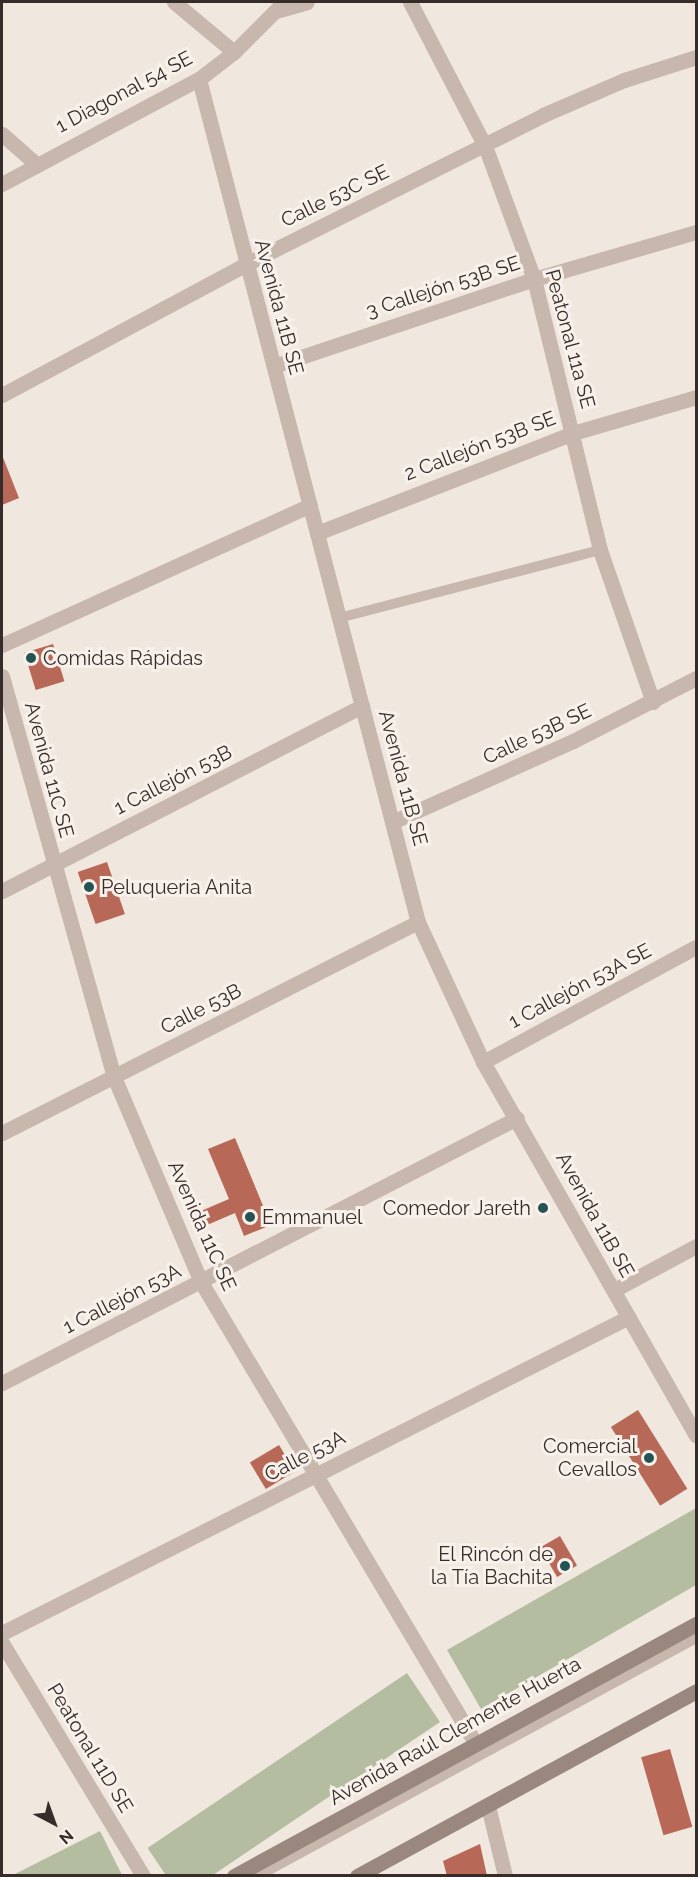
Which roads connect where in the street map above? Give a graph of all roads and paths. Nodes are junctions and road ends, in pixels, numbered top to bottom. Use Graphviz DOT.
graph roads {
  1 [pos="174,2"];
  2 [pos="307,2"];
  3 [pos="410,2"];
  4 [pos="280,6"];
  5 [pos="234,52"];
  6 [pos="696,57"];
  7 [pos="199,79"];
  8 [pos="2,134"];
  9 [pos="485,146"];
  10 [pos="35,163"];
  11 [pos="2,183"];
  12 [pos="696,232"];
  13 [pos="246,264"];
  14 [pos="534,279"];
  15 [pos="273,366"];
  16 [pos="2,395"];
  17 [pos="696,397"];
  18 [pos="573,433"];
  19 [pos="309,505"];
  20 [pos="317,533"];
  21 [pos="600,550"];
  22 [pos="339,618"];
  23 [pos="2,645"];
  24 [pos="2,676"];
  25 [pos="696,678"];
  26 [pos="653,702"];
  27 [pos="362,706"];
  28 [pos="392,822"];
  29 [pos="53,865"];
  30 [pos="2,891"];
  31 [pos="418,922"];
  32 [pos="696,946"];
  33 [pos="483,1062"];
  34 [pos="114,1077"];
  35 [pos="517,1118"];
  36 [pos="2,1133"];
  37 [pos="696,1246"];
  38 [pos="201,1282"];
  39 [pos="614,1290"];
  40 [pos="629,1317"];
  41 [pos="2,1383"];
  42 [pos="696,1435"];
  43 [pos="314,1475"];
  44 [pos="696,1624"];
  45 [pos="2,1633"];
  46 [pos="696,1638"];
  47 [pos="2,1643"];
  48 [pos="696,1691"];
  49 [pos="476,1744"];
  50 [pos="488,1806"];
  51 [pos="143,1875"];
  52 [pos="234,1875"];
  53 [pos="258,1875"];
  54 [pos="357,1875"];
  55 [pos="505,1875"];
  1 -- 5 [label="street"];
  2 -- 4 [label="street"];
  3 -- 9 [label="street, Peatonal 11a SE"];
  4 -- 5 [label="street, 1 Diagonal 54 SE"];
  5 -- 7 [label="street, 1 Diagonal 54 SE"];
  6 -- 9 [label="street, Calle 53C SE"];
  7 -- 10 [label="street, 1 Diagonal 54 SE"];
  7 -- 13 [label="street, Avenida 11B SE"];
  8 -- 10 [label="street"];
  9 -- 13 [label="street, Calle 53C SE"];
  9 -- 14 [label="street, Peatonal 11a SE"];
  10 -- 11 [label="street, 1 Diagonal 54 SE"];
  12 -- 14 [label="street, 3 Callejón 53B SE"];
  13 -- 15 [label="street, Avenida 11B SE"];
  13 -- 16 [label="street, Calle 53C SE"];
  14 -- 15 [label="street, 3 Callejón 53B SE"];
  14 -- 18 [label="street, Peatonal 11a SE"];
  15 -- 19 [label="street, Avenida 11B SE"];
  17 -- 18 [label="street, 2 Callejón 53B SE"];
  18 -- 20 [label="street, 2 Callejón 53B SE"];
  18 -- 21 [label="street, Peatonal 11a SE"];
  19 -- 20 [label="street, Avenida 11B SE"];
  19 -- 23 [label="street"];
  20 -- 22 [label="street, Avenida 11B SE"];
  21 -- 22 [label="lane"];
  21 -- 26 [label="street, Peatonal 11a SE"];
  22 -- 27 [label="street, Avenida 11B SE"];
  24 -- 29 [label="street, Avenida 11C SE"];
  25 -- 26 [label="street, Calle 53B SE"];
  26 -- 28 [label="street, Calle 53B SE"];
  27 -- 28 [label="street, Avenida 11B SE"];
  27 -- 29 [label="street, 1 Callejón 53B"];
  28 -- 31 [label="street, Avenida 11B SE"];
  29 -- 30 [label="street, 1 Callejón 53B"];
  29 -- 34 [label="street, Avenida 11C SE"];
  31 -- 33 [label="street, Avenida 11B SE"];
  31 -- 34 [label="street, Calle 53B"];
  32 -- 33 [label="street, 1 Callejón 53A SE"];
  33 -- 35 [label="street, Avenida 11B SE"];
  34 -- 36 [label="street, Calle 53B"];
  34 -- 38 [label="street, Avenida 11C SE"];
  35 -- 38 [label="street, 1 Callejón 53A"];
  35 -- 39 [label="street, Avenida 11B SE"];
  37 -- 39 [label="street"];
  38 -- 41 [label="street, 1 Callejón 53A"];
  38 -- 43 [label="street, Avenida 11C SE"];
  39 -- 40 [label="street, Avenida 11B SE"];
  40 -- 42 [label="street, Avenida 11B SE"];
  40 -- 43 [label="street, Calle 53A"];
  43 -- 45 [label="street, Calle 53A"];
  43 -- 49 [label="street, Avenida 11C SE"];
  44 -- 49 [label="main road, Avenida Raúl Clemente Huerta"];
  46 -- 53 [label="lane"];
  47 -- 51 [label="street, Peatonal 11D SE"];
  48 -- 50 [label="main road"];
  49 -- 52 [label="main road, Avenida Raúl Clemente Huerta"];
  50 -- 54 [label="main road"];
  50 -- 55 [label="street"];
}
